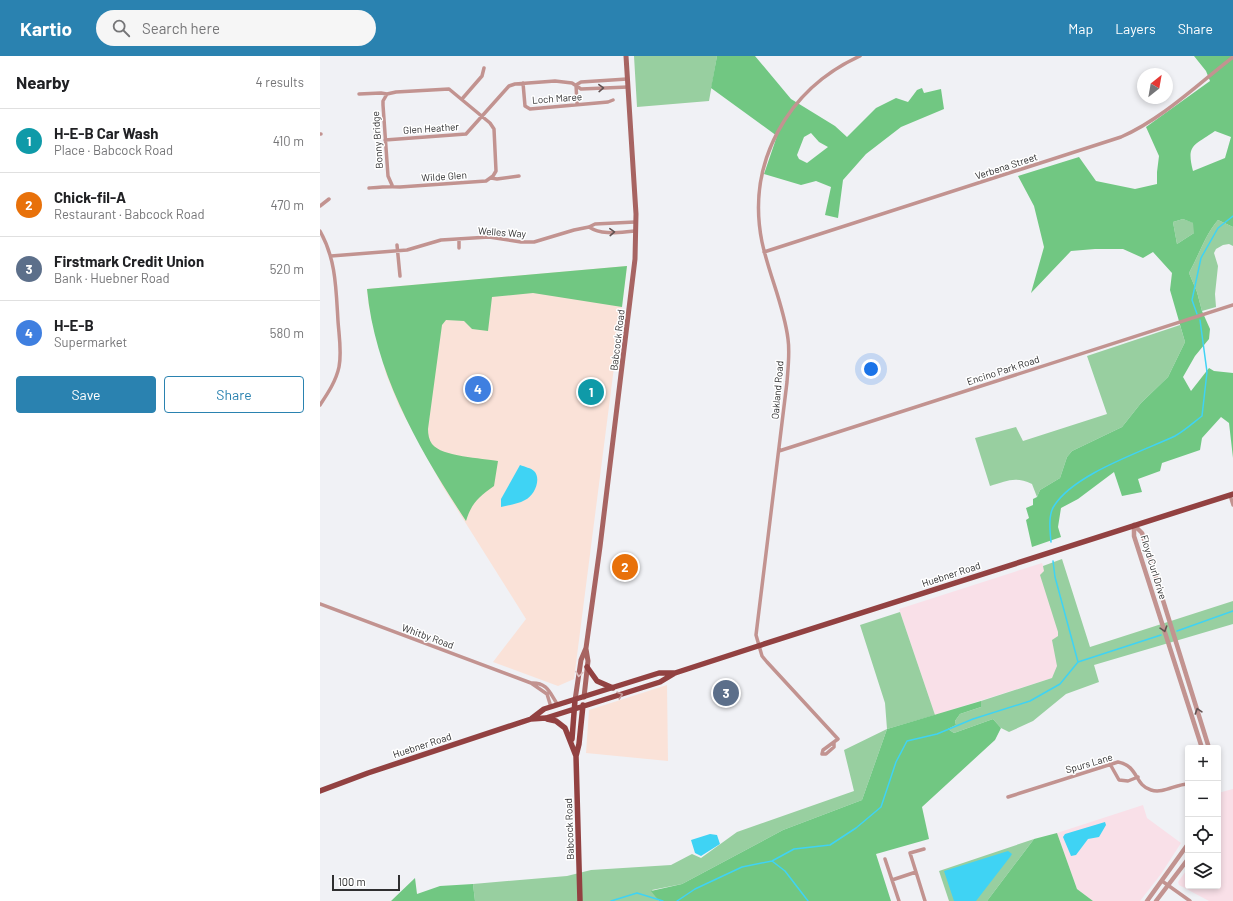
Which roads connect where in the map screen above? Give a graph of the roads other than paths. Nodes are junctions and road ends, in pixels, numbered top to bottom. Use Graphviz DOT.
graph roads {
  1 [pos="626,56"];
  2 [pos="860,56"];
  3 [pos="1233,57"];
  4 [pos="484,68"];
  5 [pos="627,79"];
  6 [pos="523,83"];
  7 [pos="576,85"];
  8 [pos="628,87"];
  9 [pos="359,94"];
  10 [pos="387,94"];
  11 [pos="462,99"];
  12 [pos="613,100"];
  13 [pos="577,104"];
  14 [pos="482,116"];
  15 [pos="385,140"];
  16 [pos="519,176"];
  17 [pos="491,178"];
  18 [pos="392,184"];
  19 [pos="369,188"];
  20 [pos="329,199"];
  21 [pos="320,206"];
  22 [pos="636,222"];
  23 [pos="589,228"];
  24 [pos="320,231"];
  25 [pos="636,231"];
  26 [pos="459,239"];
  27 [pos="398,245"];
  28 [pos="459,248"];
  29 [pos="398,251"];
  30 [pos="764,252"];
  31 [pos="331,256"];
  32 [pos="400,276"];
  33 [pos="1233,305"];
  34 [pos="320,406"];
  35 [pos="779,451"];
  36 [pos="1231,494"];
  37 [pos="1233,505"];
  38 [pos="1134,525"];
  39 [pos="320,604"];
  40 [pos="1167,613"];
  41 [pos="1160,617"];
  42 [pos="758,646"];
  43 [pos="586,648"];
  44 [pos="588,667"];
  45 [pos="675,673"];
  46 [pos="531,683"];
  47 [pos="614,688"];
  48 [pos="584,697"];
  49 [pos="575,700"];
  50 [pos="558,705"];
  51 [pos="551,707"];
  52 [pos="582,707"];
  53 [pos="574,710"];
  54 [pos="546,718"];
  55 [pos="531,719"];
  56 [pos="834,743"];
  57 [pos="571,744"];
  58 [pos="1201,745"];
  59 [pos="1208,745"];
  60 [pos="576,756"];
  61 [pos="1110,764"];
  62 [pos="1138,777"];
  63 [pos="1185,784"];
  64 [pos="320,791"];
  65 [pos="1008,797"];
  66 [pos="1185,848"];
  67 [pos="924,849"];
  68 [pos="885,859"];
  69 [pos="1185,863"];
  70 [pos="916,872"];
  71 [pos="892,880"];
  72 [pos="1162,881"];
  73 [pos="1168,886"];
  74 [pos="580,901"];
  75 [pos="899,901"];
  76 [pos="925,901"];
  77 [pos="1147,901"];
  78 [pos="1156,901"];
  79 [pos="1190,901"];
  1 -- 5 [label="main road, Babcock Road"];
  2 -- 30 [label="street, Oakland Road"];
  3 -- 30 [label="street, Verbena Street"];
  4 -- 11 [label="street"];
  5 -- 7 [label="street, Glen Heather"];
  5 -- 8 [label="main road, Babcock Road"];
  6 -- 7 [label="street, Glen Heather"];
  6 -- 13 [label="street, Loch Maree"];
  6 -- 14 [label="street, Glen Heather"];
  7 -- 8 [label="street, Glen Heather, one-way"];
  7 -- 13 [label="street"];
  8 -- 22 [label="main road, Babcock Road"];
  9 -- 10 [label="street"];
  10 -- 11 [label="street"];
  10 -- 15 [label="street, Bonny Bridge"];
  11 -- 14 [label="street"];
  12 -- 13 [label="street, Loch Maree"];
  14 -- 15 [label="street, Glen Heather"];
  14 -- 17 [label="street"];
  15 -- 18 [label="street, Bonny Bridge"];
  16 -- 17 [label="street, Wilde Glen"];
  17 -- 18 [label="street, Wilde Glen"];
  18 -- 19 [label="street, Wilde Glen"];
  20 -- 21 [label="street"];
  22 -- 23 [label="street, Welles Way"];
  22 -- 25 [label="main road, Babcock Road"];
  23 -- 25 [label="street, Welles Way, one-way"];
  23 -- 26 [label="street, Welles Way"];
  24 -- 31 [label="street"];
  25 -- 43 [label="main road, Babcock Road"];
  26 -- 28 [label="street"];
  26 -- 29 [label="street, Welles Way"];
  27 -- 29 [label="street"];
  29 -- 31 [label="street, Welles Way"];
  29 -- 32 [label="street"];
  30 -- 35 [label="street, Oakland Road"];
  31 -- 34 [label="street"];
  33 -- 35 [label="street, Encino Park Road"];
  35 -- 42 [label="street, Oakland Road"];
  36 -- 37 [label="street"];
  36 -- 38 [label="main road, Huebner Road"];
  38 -- 40 [label="street, Floyd Curl Drive"];
  38 -- 41 [label="street, Floyd Curl Drive"];
  38 -- 42 [label="main road, Huebner Road"];
  39 -- 46 [label="street, Whitby Road"];
  40 -- 41 [label="street"];
  59 -- 40 [label="street, Floyd Curl Drive, one-way"];
  41 -- 58 [label="street, Floyd Curl Drive, one-way"];
  42 -- 45 [label="main road, Huebner Road"];
  42 -- 56 [label="street, Oakland Road"];
  43 -- 44 [label="main road, Babcock Road"];
  43 -- 49 [label="main road, Babcock Road, one-way"];
  44 -- 47 [label="main road"];
  44 -- 48 [label="main road, Babcock Road"];
  45 -- 47 [label="main road, Huebner Road"];
  52 -- 45 [label="main road, Huebner Road, one-way"];
  46 -- 50 [label="street, Whitby Road"];
  46 -- 51 [label="street, Whitby Road"];
  47 -- 48 [label="main road, Huebner Road"];
  48 -- 49 [label="main road, Huebner Road"];
  48 -- 52 [label="main road, Babcock Road"];
  49 -- 50 [label="main road, Huebner Road"];
  49 -- 53 [label="main road, Babcock Road"];
  50 -- 51 [label="main road, Huebner Road"];
  51 -- 55 [label="main road, Huebner Road"];
  52 -- 53 [label="main road, Huebner Road"];
  52 -- 60 [label="main road, Babcock Road"];
  53 -- 54 [label="main road, Huebner Road"];
  53 -- 57 [label="main road, Babcock Road"];
  54 -- 55 [label="main road, Huebner Road"];
  54 -- 57 [label="main road"];
  55 -- 64 [label="main road, Huebner Road"];
  57 -- 60 [label="main road, Babcock Road"];
  60 -- 74 [label="main road, Babcock Road"];
  61 -- 62 [label="street, Spurs Lane"];
  61 -- 62 [label="street"];
  61 -- 65 [label="street, Spurs Lane"];
  62 -- 63 [label="street, Spurs Lane"];
  66 -- 72 [label="street"];
  67 -- 70 [label="street"];
  68 -- 71 [label="street"];
  69 -- 73 [label="street"];
  70 -- 71 [label="street"];
  70 -- 76 [label="street"];
  71 -- 75 [label="street"];
  72 -- 73 [label="street"];
  72 -- 77 [label="street"];
  73 -- 78 [label="street"];
  73 -- 79 [label="street"];
}
